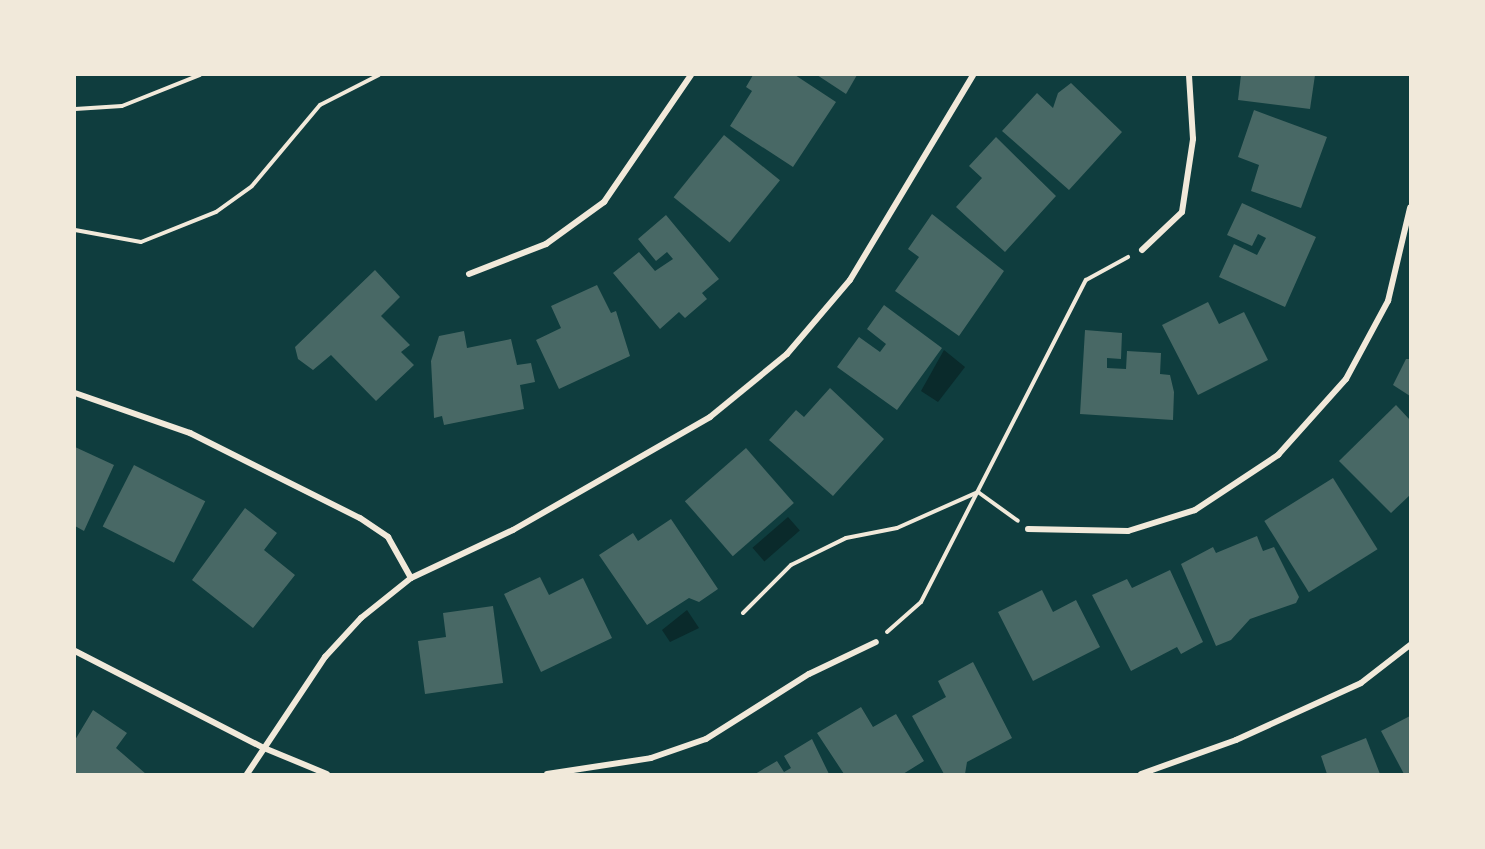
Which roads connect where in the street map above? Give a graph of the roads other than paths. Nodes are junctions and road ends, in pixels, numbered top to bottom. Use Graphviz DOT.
graph roads {
  1 [pos="690,75"];
  2 [pos="973,75"];
  3 [pos="1189,75"];
  4 [pos="1410,208"];
  5 [pos="1142,250"];
  6 [pos="469,274"];
  7 [pos="75,393"];
  8 [pos="1028,529"];
  9 [pos="411,578"];
  10 [pos="876,642"];
  11 [pos="1410,645"];
  12 [pos="75,651"];
  13 [pos="264,748"];
  14 [pos="247,774"];
  15 [pos="327,774"];
  16 [pos="547,774"];
  17 [pos="1141,774"];
  1 -- 6 [label="street"];
  2 -- 9 [label="street"];
  3 -- 5 [label="street"];
  4 -- 8 [label="street"];
  7 -- 9 [label="street"];
  9 -- 13 [label="street"];
  10 -- 16 [label="street"];
  11 -- 17 [label="street"];
  12 -- 13 [label="street"];
  13 -- 14 [label="street"];
  13 -- 15 [label="street"];
}
